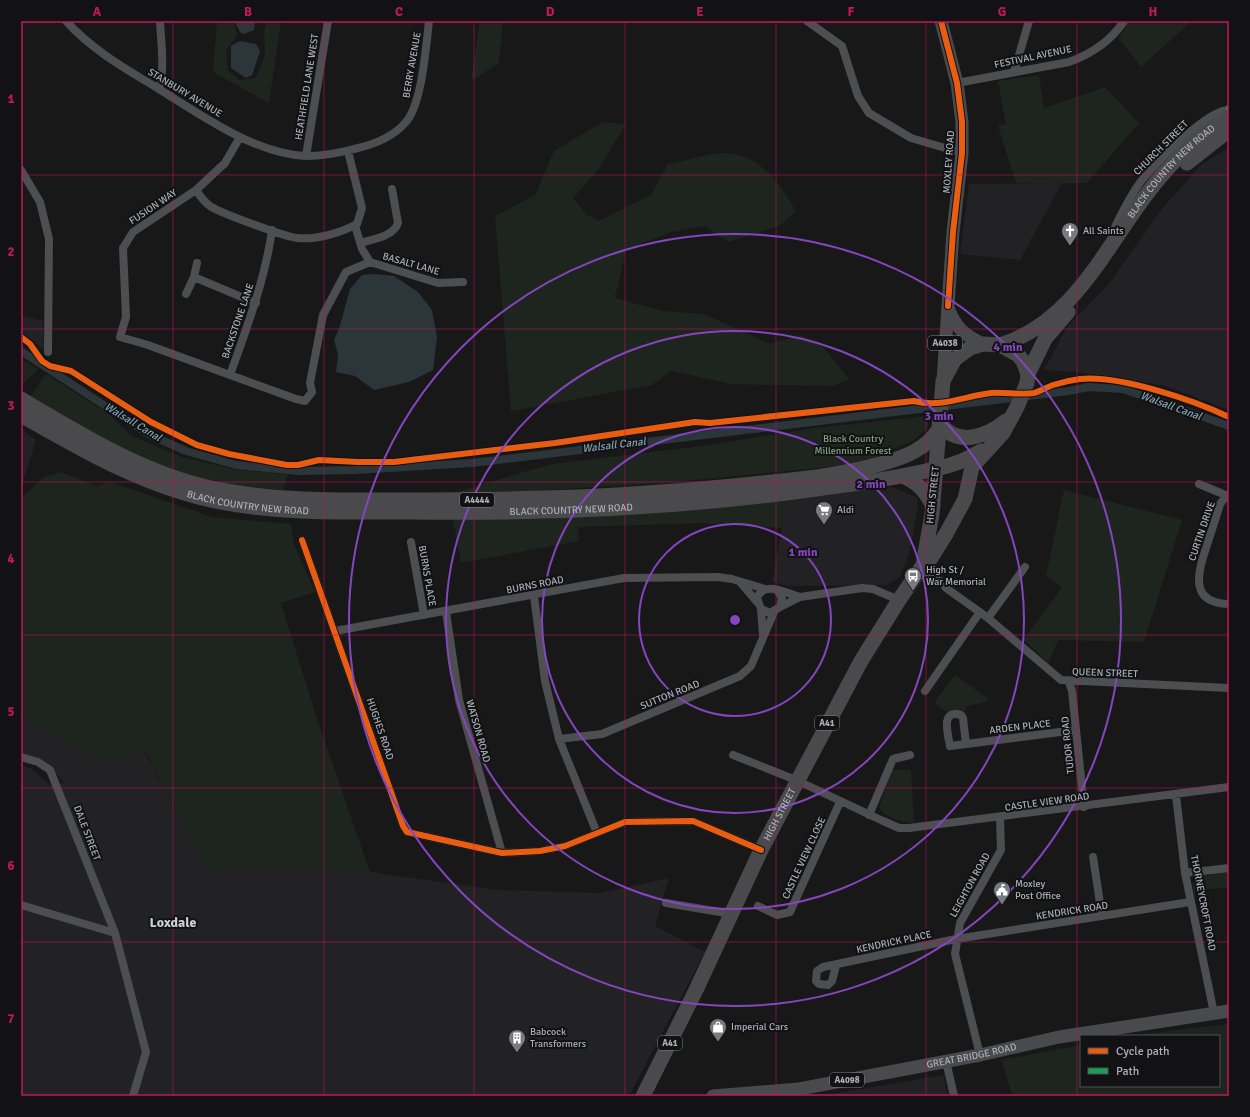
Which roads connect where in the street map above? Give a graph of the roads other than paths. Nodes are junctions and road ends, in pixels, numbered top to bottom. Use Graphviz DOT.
graph roads {
  1 [pos="66,21"];
  2 [pos="160,21"];
  3 [pos="328,21"];
  4 [pos="429,21"];
  5 [pos="807,21"];
  6 [pos="942,21"];
  7 [pos="1029,21"];
  8 [pos="1124,21"];
  9 [pos="1014,72"];
  10 [pos="957,83"];
  11 [pos="159,89"];
  12 [pos="1229,110"];
  13 [pos="1229,116"];
  14 [pos="1229,130"];
  15 [pos="240,137"];
  16 [pos="348,151"];
  17 [pos="962,153"];
  18 [pos="306,156"];
  19 [pos="21,170"];
  20 [pos="392,189"];
  21 [pos="196,190"];
  22 [pos="354,225"];
  23 [pos="272,230"];
  24 [pos="360,243"];
  25 [pos="370,262"];
  26 [pos="197,263"];
  27 [pos="194,277"];
  28 [pos="1087,279"];
  29 [pos="463,282"];
  30 [pos="186,294"];
  31 [pos="256,303"];
  32 [pos="948,306"];
  33 [pos="120,337"];
  34 [pos="983,344"];
  35 [pos="1000,345"];
  36 [pos="48,352"];
  37 [pos="230,375"];
  38 [pos="1028,378"];
  39 [pos="942,387"];
  40 [pos="21,399"];
  41 [pos="1015,411"];
  42 [pos="21,415"];
  43 [pos="940,421"];
  44 [pos="989,447"];
  45 [pos="936,469"];
  46 [pos="902,476"];
  47 [pos="1199,484"];
  48 [pos="1228,496"];
  49 [pos="933,510"];
  50 [pos="955,517"];
  51 [pos="302,540"];
  52 [pos="411,542"];
  53 [pos="1025,567"];
  54 [pos="921,568"];
  55 [pos="740,581"];
  56 [pos="765,589"];
  57 [pos="777,590"];
  58 [pos="534,596"];
  59 [pos="800,596"];
  60 [pos="899,600"];
  61 [pos="1229,604"];
  62 [pos="759,606"];
  63 [pos="777,610"];
  64 [pos="446,612"];
  65 [pos="980,612"];
  66 [pos="424,615"];
  67 [pos="988,618"];
  68 [pos="335,631"];
  69 [pos="763,636"];
  70 [pos="1069,682"];
  71 [pos="1229,688"];
  72 [pos="925,691"];
  73 [pos="1076,730"];
  74 [pos="559,739"];
  75 [pos="966,744"];
  76 [pos="733,755"];
  77 [pos="910,755"];
  78 [pos="21,758"];
  79 [pos="796,780"];
  80 [pos="1229,787"];
  81 [pos="1176,795"];
  82 [pos="840,802"];
  83 [pos="1084,807"];
  84 [pos="869,815"];
  85 [pos="1000,818"];
  86 [pos="597,833"];
  87 [pos="761,850"];
  88 [pos="502,853"];
  89 [pos="1093,857"];
  90 [pos="1229,868"];
  91 [pos="1185,873"];
  92 [pos="1190,902"];
  93 [pos="666,903"];
  94 [pos="21,905"];
  95 [pos="758,906"];
  96 [pos="732,914"];
  97 [pos="1102,916"];
  98 [pos="115,933"];
  99 [pos="956,939"];
  100 [pos="836,966"];
  101 [pos="1229,1011"];
  102 [pos="1214,1013"];
  103 [pos="980,1055"];
  104 [pos="946,1061"];
  105 [pos="761,1094"];
  106 [pos="133,1096"];
  107 [pos="646,1096"];
  108 [pos="713,1096"];
  109 [pos="954,1096"];
  1 -- 11 [label="street, STANBURY AVENUE"];
  2 -- 11 [label="street"];
  3 -- 18 [label="street, HEATHFIELD LANE WEST"];
  4 -- 16 [label="street, BERRY AVENUE"];
  5 -- 17 [label="street"];
  6 -- 10 [label="main road, MOXLEY ROAD / A4038"];
  7 -- 9 [label="street"];
  8 -- 9 [label="street, FESTIVAL AVENUE"];
  9 -- 10 [label="street, FESTIVAL AVENUE"];
  10 -- 17 [label="main road, MOXLEY ROAD / A4038"];
  11 -- 15 [label="street, STANBURY AVENUE"];
  12 -- 28 [label="street, CHURCH STREET"];
  13 -- 28 [label="highway, BLACK COUNTRY NEW ROAD / A41"];
  14 -- 38 [label="highway, BLACK COUNTRY NEW ROAD / A41"];
  15 -- 18 [label="street, STANBURY AVENUE"];
  15 -- 21 [label="street, FUSION WAY"];
  16 -- 18 [label="street, BERRY AVENUE"];
  16 -- 22 [label="street"];
  17 -- 32 [label="main road, MOXLEY ROAD / A4038"];
  19 -- 36 [label="street"];
  20 -- 24 [label="street"];
  21 -- 23 [label="street"];
  21 -- 33 [label="street, FUSION WAY"];
  22 -- 23 [label="street"];
  22 -- 24 [label="street, BASALT LANE"];
  23 -- 31 [label="street, BACKSTONE LANE"];
  24 -- 25 [label="street, BASALT LANE"];
  25 -- 29 [label="street, BASALT LANE"];
  25 -- 37 [label="street"];
  26 -- 27 [label="street"];
  27 -- 30 [label="street"];
  27 -- 31 [label="street"];
  28 -- 35 [label="highway, BLACK COUNTRY NEW ROAD / A41"];
  31 -- 37 [label="street, BACKSTONE LANE"];
  32 -- 34 [label="main road, MOXLEY ROAD / A4038"];
  32 -- 39 [label="main road, MOXLEY ROAD / A4038"];
  33 -- 37 [label="street, BACKSTONE LANE"];
  34 -- 35 [label="highway, A41"];
  34 -- 39 [label="highway, A41"];
  35 -- 38 [label="highway, A41"];
  38 -- 41 [label="highway, A41"];
  39 -- 43 [label="highway, A41"];
  40 -- 43 [label="highway, BLACK COUNTRY NEW ROAD / A4444"];
  41 -- 43 [label="highway"];
  41 -- 44 [label="highway, A41"];
  42 -- 46 [label="highway, BLACK COUNTRY NEW ROAD / A4444"];
  43 -- 45 [label="highway, HIGH STREET / A41"];
  44 -- 45 [label="highway, BLACK COUNTRY NEW ROAD / A4444"];
  44 -- 50 [label="highway, HIGH STREET / A41"];
  45 -- 46 [label="highway, BLACK COUNTRY NEW ROAD / A4444"];
  45 -- 49 [label="highway, HIGH STREET / A41"];
  46 -- 49 [label="highway"];
  47 -- 48 [label="street"];
  48 -- 61 [label="street, CURTIN DRIVE"];
  49 -- 50 [label="highway"];
  49 -- 54 [label="highway, HIGH STREET / A41"];
  50 -- 54 [label="highway, HIGH STREET / A41"];
  51 -- 68 [label="street, HUGHES ROAD"];
  52 -- 66 [label="street, BURNS PLACE"];
  53 -- 67 [label="street"];
  54 -- 60 [label="highway, HIGH STREET / A41"];
  54 -- 65 [label="street, QUEEN STREET"];
  55 -- 56 [label="street, BURNS ROAD"];
  55 -- 58 [label="street, BURNS ROAD"];
  55 -- 62 [label="street"];
  56 -- 57 [label="street"];
  56 -- 62 [label="street"];
  57 -- 59 [label="street"];
  57 -- 63 [label="street"];
  58 -- 64 [label="street, BURNS ROAD"];
  58 -- 74 [label="street"];
  59 -- 60 [label="street"];
  59 -- 63 [label="street"];
  60 -- 79 [label="highway, HIGH STREET / A41"];
  62 -- 63 [label="street"];
  62 -- 69 [label="street, SUTTON ROAD"];
  63 -- 69 [label="street, SUTTON ROAD"];
  64 -- 66 [label="street, BURNS ROAD"];
  64 -- 88 [label="street, WATSON ROAD"];
  65 -- 67 [label="street, QUEEN STREET"];
  65 -- 72 [label="street"];
  66 -- 68 [label="street, BURNS ROAD"];
  67 -- 70 [label="street, QUEEN STREET"];
  68 -- 88 [label="street, HUGHES ROAD"];
  69 -- 74 [label="street, SUTTON ROAD"];
  70 -- 71 [label="street, QUEEN STREET"];
  70 -- 73 [label="street, TUDOR ROAD"];
  73 -- 75 [label="street, ARDEN PLACE"];
  73 -- 83 [label="street, TUDOR ROAD"];
  74 -- 86 [label="street"];
  76 -- 79 [label="street, CASTLE VIEW ROAD"];
  77 -- 84 [label="street"];
  78 -- 98 [label="street, DALE STREET"];
  79 -- 82 [label="street, CASTLE VIEW ROAD"];
  79 -- 87 [label="highway, HIGH STREET / A41"];
  80 -- 81 [label="street, CASTLE VIEW ROAD"];
  81 -- 83 [label="street, CASTLE VIEW ROAD"];
  81 -- 91 [label="street, THORNEYCROFT ROAD"];
  82 -- 84 [label="street, CASTLE VIEW ROAD"];
  82 -- 95 [label="street, CASTLE VIEW CLOSE"];
  83 -- 85 [label="street, CASTLE VIEW ROAD"];
  84 -- 85 [label="street, CASTLE VIEW ROAD"];
  85 -- 99 [label="street, LEIGHTON ROAD"];
  86 -- 87 [label="street"];
  86 -- 88 [label="street"];
  87 -- 96 [label="highway, HIGH STREET / A41"];
  89 -- 97 [label="street"];
  90 -- 91 [label="street"];
  91 -- 92 [label="street, THORNEYCROFT ROAD"];
  92 -- 97 [label="street, KENDRICK ROAD"];
  92 -- 102 [label="street, THORNEYCROFT ROAD"];
  93 -- 96 [label="street"];
  94 -- 98 [label="street"];
  96 -- 107 [label="highway, HIGH STREET / A41"];
  97 -- 99 [label="street, KENDRICK ROAD"];
  98 -- 106 [label="street, DALE STREET"];
  99 -- 100 [label="street, KENDRICK PLACE"];
  99 -- 103 [label="street, LEIGHTON ROAD"];
  101 -- 102 [label="main road, GREAT BRIDGE ROAD / A4098"];
  102 -- 103 [label="main road, GREAT BRIDGE ROAD / A4098"];
  103 -- 104 [label="main road, GREAT BRIDGE ROAD / A4098"];
  104 -- 105 [label="main road, GREAT BRIDGE ROAD / A4098"];
  104 -- 109 [label="street"];
  105 -- 108 [label="main road, GREAT BRIDGE ROAD / A4098"];
}
